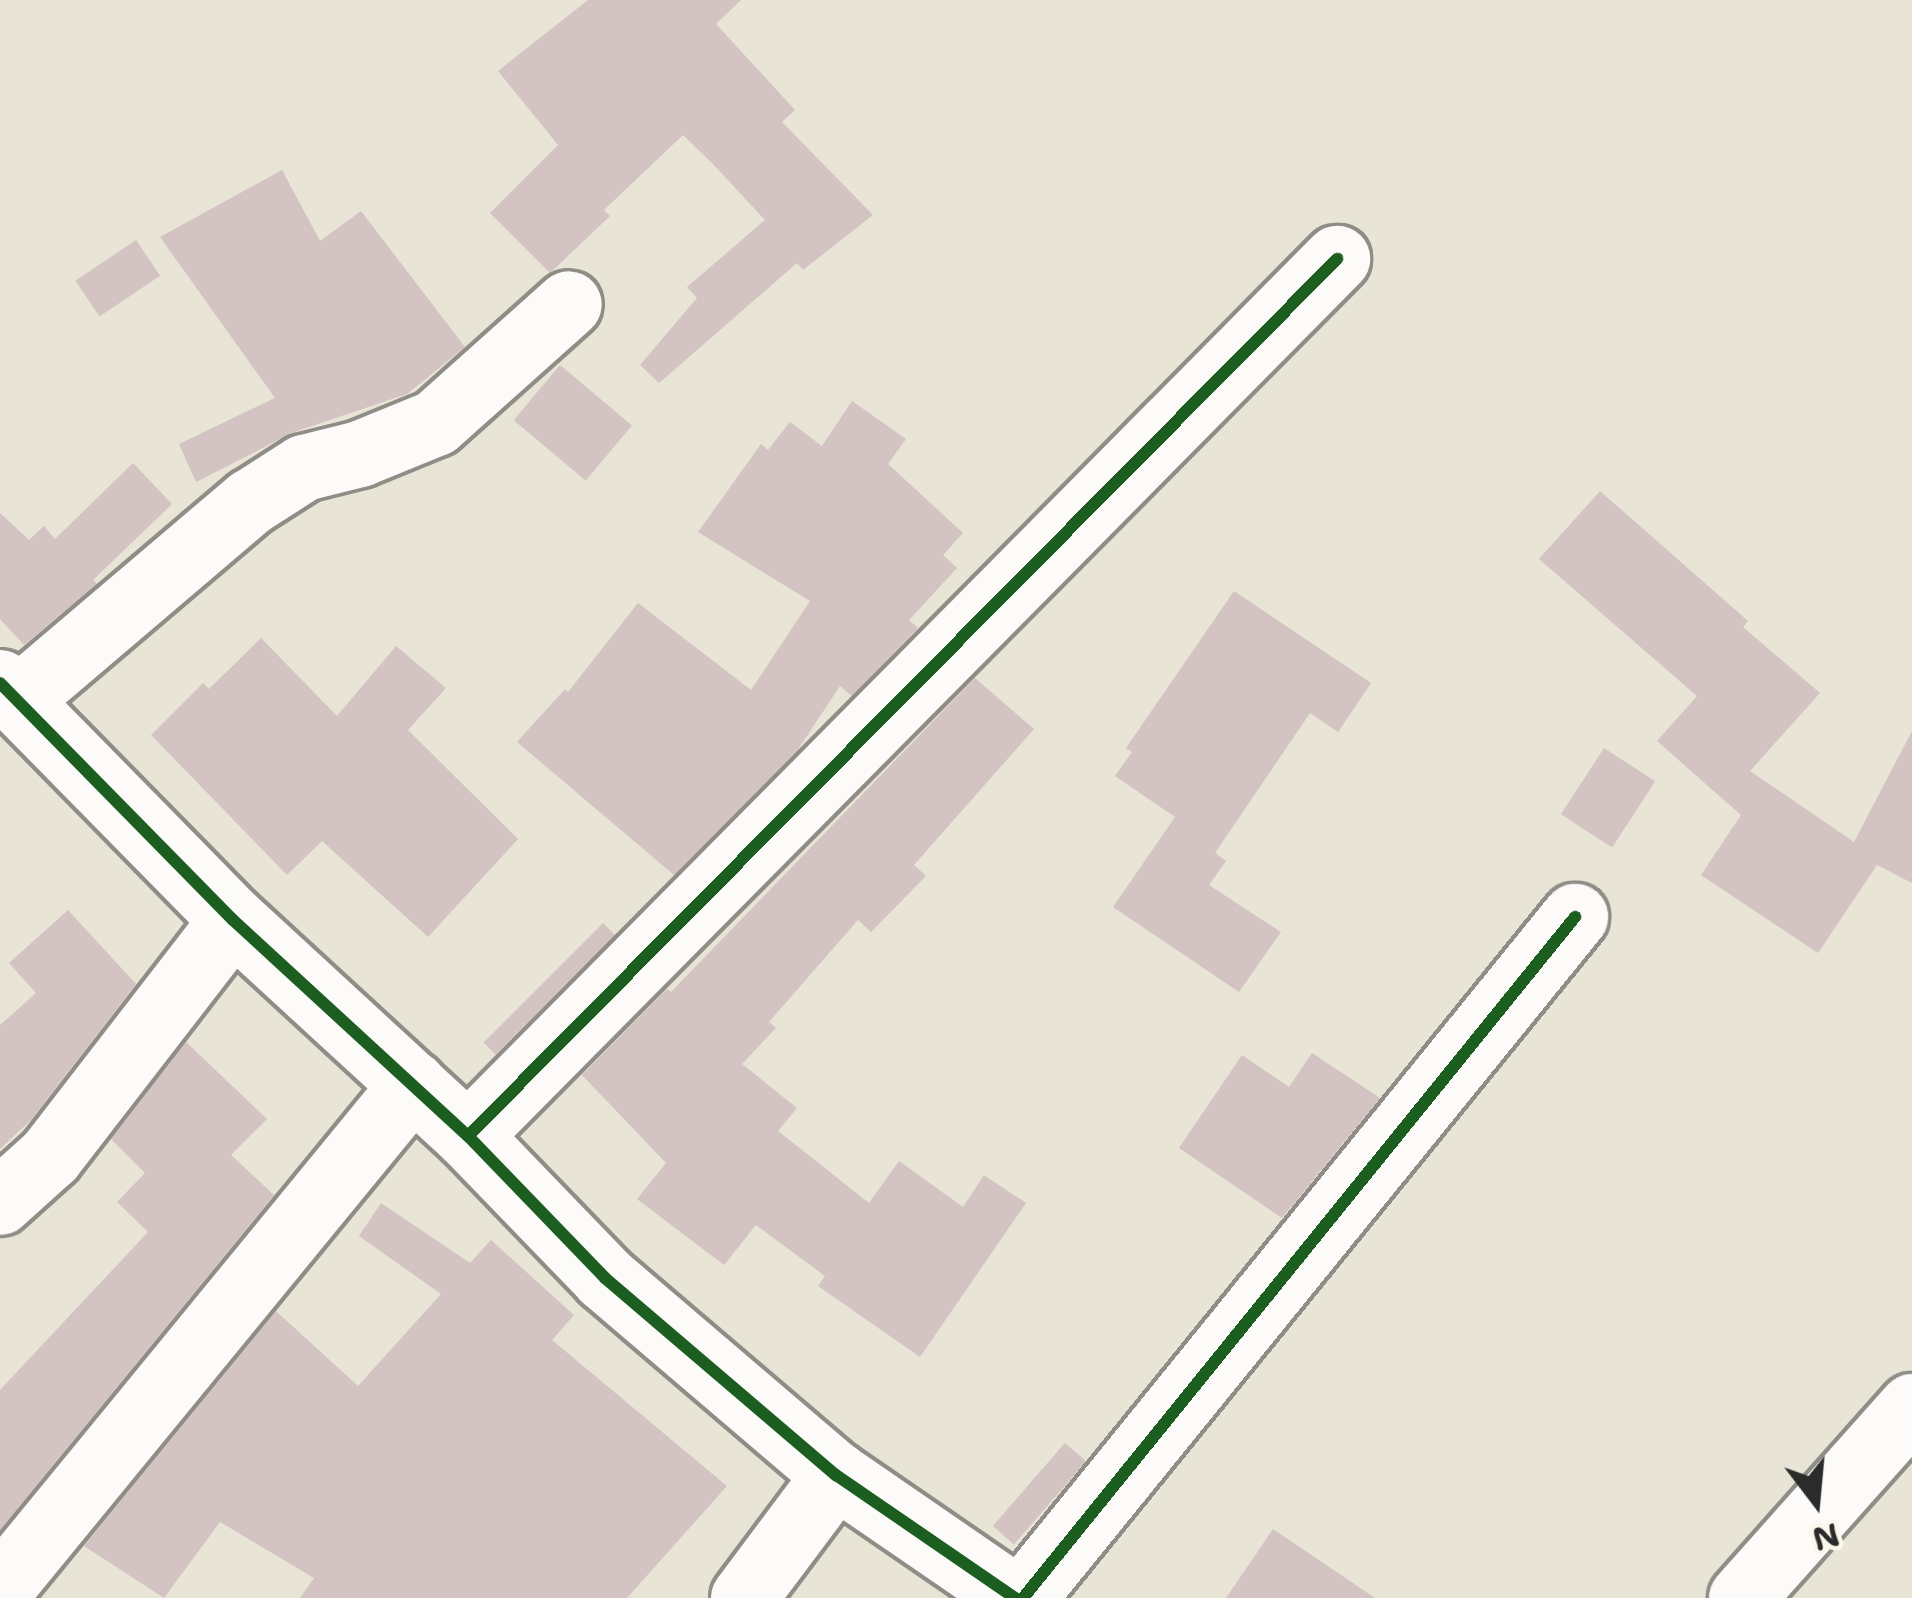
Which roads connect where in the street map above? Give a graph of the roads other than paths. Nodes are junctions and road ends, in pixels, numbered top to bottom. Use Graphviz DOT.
graph roads {
  1 [pos="1337,260"];
  2 [pos="569,304"];
  3 [pos="9,692"];
  4 [pos="1575,916"];
  5 [pos="233,920"];
  6 [pos="413,1085"];
  7 [pos="468,1136"];
  8 [pos="0,1202"];
  9 [pos="1912,1407"];
  10 [pos="836,1475"];
  11 [pos="0,1588"];
  12 [pos="744,1598"];
  13 [pos="1019,1598"];
  14 [pos="1742,1598"];
  1 -- 7 [label="street"];
  2 -- 3 [label="street"];
  3 -- 5 [label="street"];
  4 -- 13 [label="street"];
  5 -- 6 [label="street"];
  5 -- 8 [label="street"];
  6 -- 7 [label="street"];
  6 -- 11 [label="street"];
  7 -- 10 [label="street"];
  9 -- 14 [label="street"];
  10 -- 12 [label="street"];
  10 -- 13 [label="street"];
}
